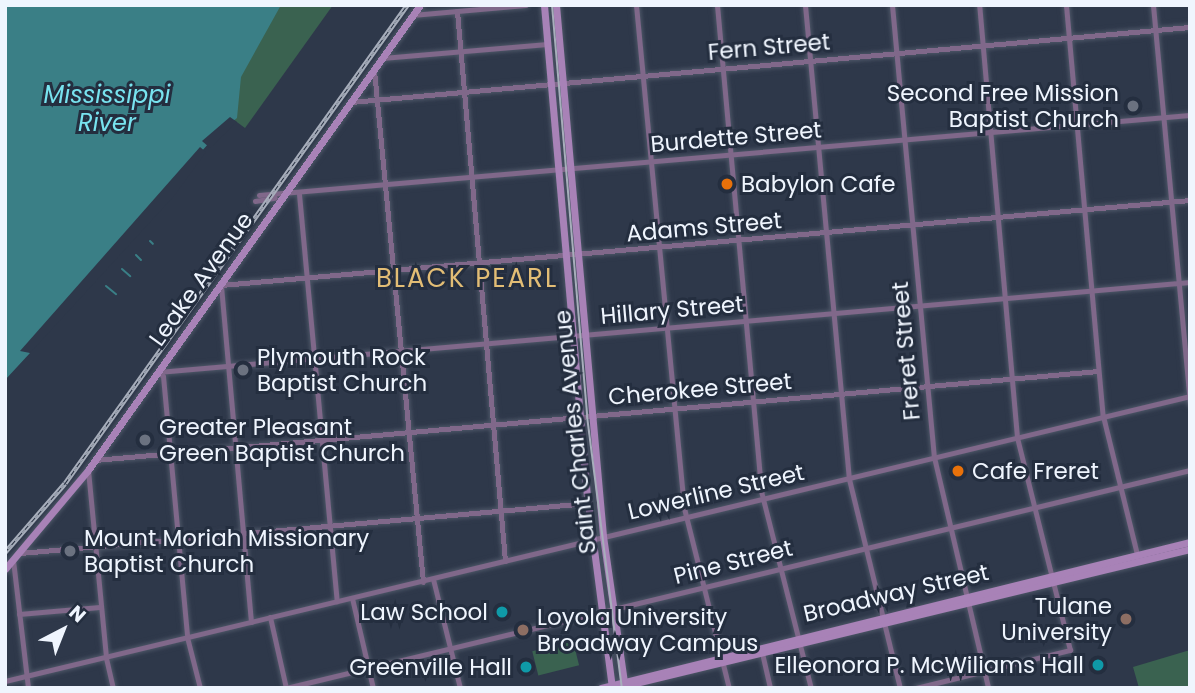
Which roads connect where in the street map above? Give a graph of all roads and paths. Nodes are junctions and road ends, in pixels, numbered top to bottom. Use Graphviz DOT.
graph roads {
  1 [pos="420,5"];
  2 [pos="526,5"];
  3 [pos="544,5"];
  4 [pos="556,5"];
  5 [pos="636,5"];
  6 [pos="717,5"];
  7 [pos="805,5"];
  8 [pos="892,5"];
  9 [pos="979,5"];
  10 [pos="1066,5"];
  11 [pos="1153,5"];
  12 [pos="457,12"];
  13 [pos="412,15"];
  14 [pos="1190,27"];
  15 [pos="1155,30"];
  16 [pos="1069,38"];
  17 [pos="547,44"];
  18 [pos="983,46"];
  19 [pos="461,51"];
  20 [pos="897,53"];
  21 [pos="382,58"];
  22 [pos="810,61"];
  23 [pos="374,69"];
  24 [pos="723,69"];
  25 [pos="643,76"];
  26 [pos="562,83"];
  27 [pos="550,84"];
  28 [pos="464,92"];
  29 [pos="378,100"];
  30 [pos="351,102"];
  31 [pos="1190,116"];
  32 [pos="1163,118"];
  33 [pos="1077,126"];
  34 [pos="991,132"];
  35 [pos="904,140"];
  36 [pos="818,147"];
  37 [pos="730,155"];
  38 [pos="650,162"];
  39 [pos="569,170"];
  40 [pos="558,171"];
  41 [pos="472,178"];
  42 [pos="386,186"];
  43 [pos="299,194"];
  44 [pos="285,195"];
  45 [pos="257,198"];
  46 [pos="1190,200"];
  47 [pos="1170,202"];
  48 [pos="1085,210"];
  49 [pos="998,218"];
  50 [pos="912,226"];
  51 [pos="826,234"];
  52 [pos="738,242"];
  53 [pos="658,250"];
  54 [pos="578,256"];
  55 [pos="567,257"];
  56 [pos="479,264"];
  57 [pos="393,272"];
  58 [pos="308,279"];
  59 [pos="1190,282"];
  60 [pos="1178,283"];
  61 [pos="221,285"];
  62 [pos="1092,290"];
  63 [pos="1005,298"];
  64 [pos="919,305"];
  65 [pos="833,313"];
  66 [pos="745,321"];
  67 [pos="665,328"];
  68 [pos="585,335"];
  69 [pos="573,336"];
  70 [pos="486,345"];
  71 [pos="400,352"];
  72 [pos="314,359"];
  73 [pos="228,367"];
  74 [pos="1098,371"];
  75 [pos="158,372"];
  76 [pos="1012,378"];
  77 [pos="926,386"];
  78 [pos="840,395"];
  79 [pos="1189,399"];
  80 [pos="752,402"];
  81 [pos="673,409"];
  82 [pos="592,416"];
  83 [pos="1103,416"];
  84 [pos="580,417"];
  85 [pos="494,424"];
  86 [pos="407,432"];
  87 [pos="1017,437"];
  88 [pos="320,440"];
  89 [pos="235,447"];
  90 [pos="170,453"];
  91 [pos="934,457"];
  92 [pos="95,460"];
  93 [pos="88,470"];
  94 [pos="1190,470"];
  95 [pos="849,479"];
  96 [pos="1121,486"];
  97 [pos="763,499"];
  98 [pos="588,503"];
  99 [pos="1035,507"];
  100 [pos="502,511"];
  101 [pos="686,516"];
  102 [pos="415,518"];
  103 [pos="328,526"];
  104 [pos="950,528"];
  105 [pos="243,534"];
  106 [pos="603,536"];
  107 [pos="178,539"];
  108 [pos="591,539"];
  109 [pos="1190,542"];
  110 [pos="95,546"];
  111 [pos="866,548"];
  112 [pos="1190,549"];
  113 [pos="20,553"];
  114 [pos="1138,558"];
  115 [pos="13,560"];
  116 [pos="505,561"];
  117 [pos="782,567"];
  118 [pos="5,569"];
  119 [pos="433,579"];
  120 [pos="1052,579"];
  121 [pos="423,582"];
  122 [pos="705,587"];
  123 [pos="352,598"];
  124 [pos="967,599"];
  125 [pos="337,601"];
  126 [pos="100,607"];
  127 [pos="614,610"];
  128 [pos="602,612"];
  129 [pos="19,614"];
  130 [pos="270,617"];
  131 [pos="884,619"];
  132 [pos="251,622"];
  133 [pos="187,638"];
  134 [pos="800,640"];
  135 [pos="450,648"];
  136 [pos="762,653"];
  137 [pos="106,657"];
  138 [pos="722,659"];
  139 [pos="369,668"];
  140 [pos="984,671"];
  141 [pos="25,676"];
  142 [pos="5,681"];
  143 [pos="625,685"];
  144 [pos="612,686"];
  145 [pos="28,688"];
  146 [pos="113,688"];
  147 [pos="200,688"];
  148 [pos="286,688"];
  149 [pos="373,688"];
  150 [pos="460,688"];
  151 [pos="601,688"];
  152 [pos="729,688"];
  153 [pos="770,688"];
  154 [pos="811,688"];
  155 [pos="900,688"];
  156 [pos="916,688"];
  157 [pos="988,688"];
  1 -- 13 [label="street, Leake Avenue"];
  2 -- 12 [label="street"];
  3 -- 17 [label="street, Saint Charles Avenue"];
  4 -- 26 [label="street, Saint Charles Avenue"];
  5 -- 25 [label="street"];
  6 -- 24 [label="street"];
  7 -- 22 [label="street"];
  8 -- 20 [label="street, Freret Street"];
  9 -- 18 [label="street"];
  10 -- 16 [label="street"];
  11 -- 15 [label="street"];
  12 -- 13 [label="street"];
  12 -- 19 [label="street"];
  13 -- 21 [label="street, Leake Avenue"];
  14 -- 15 [label="street, Fern Street"];
  15 -- 16 [label="street, Fern Street"];
  15 -- 32 [label="street"];
  16 -- 18 [label="street, Fern Street"];
  16 -- 33 [label="street"];
  17 -- 19 [label="street"];
  17 -- 27 [label="street, Saint Charles Avenue"];
  18 -- 20 [label="street, Fern Street"];
  18 -- 34 [label="street"];
  19 -- 21 [label="street"];
  19 -- 28 [label="street"];
  20 -- 22 [label="street, Fern Street"];
  20 -- 35 [label="street, Freret Street"];
  21 -- 23 [label="street, Leake Avenue"];
  22 -- 24 [label="street, Fern Street"];
  22 -- 36 [label="street"];
  23 -- 29 [label="street"];
  23 -- 30 [label="street, Leake Avenue"];
  24 -- 25 [label="street, Fern Street"];
  24 -- 37 [label="street"];
  25 -- 26 [label="street, Fern Street"];
  25 -- 38 [label="street"];
  26 -- 27 [label="street, Fern Street"];
  26 -- 39 [label="street, Saint Charles Avenue"];
  27 -- 28 [label="street, Fern Street"];
  27 -- 40 [label="street, Saint Charles Avenue"];
  28 -- 29 [label="street, Fern Street"];
  28 -- 41 [label="street"];
  29 -- 30 [label="street, Fern Street"];
  29 -- 42 [label="street"];
  30 -- 44 [label="street, Leake Avenue"];
  31 -- 32 [label="street, Burdette Street"];
  32 -- 33 [label="street, Burdette Street"];
  32 -- 47 [label="street"];
  33 -- 34 [label="street, Burdette Street"];
  33 -- 48 [label="street"];
  34 -- 35 [label="street, Burdette Street"];
  34 -- 49 [label="street"];
  35 -- 36 [label="street, Burdette Street"];
  35 -- 50 [label="street, Freret Street"];
  36 -- 37 [label="street, Burdette Street"];
  36 -- 51 [label="street"];
  37 -- 38 [label="street, Burdette Street"];
  37 -- 52 [label="street"];
  38 -- 39 [label="street, Burdette Street"];
  38 -- 53 [label="street"];
  39 -- 40 [label="street, Burdette Street"];
  39 -- 54 [label="street, Saint Charles Avenue"];
  40 -- 41 [label="street, Burdette Street"];
  40 -- 55 [label="street, Saint Charles Avenue"];
  41 -- 42 [label="street, Burdette Street"];
  41 -- 56 [label="street"];
  42 -- 43 [label="street, Burdette Street"];
  42 -- 57 [label="street"];
  43 -- 44 [label="street, Burdette Street"];
  43 -- 58 [label="street"];
  44 -- 45 [label="street, Burdette Street"];
  44 -- 61 [label="street, Leake Avenue"];
  46 -- 47 [label="street, Adams Street"];
  47 -- 48 [label="street, Adams Street"];
  47 -- 60 [label="street"];
  48 -- 49 [label="street, Adams Street"];
  48 -- 62 [label="street"];
  49 -- 50 [label="street, Adams Street"];
  49 -- 63 [label="street"];
  50 -- 51 [label="street, Adams Street"];
  50 -- 64 [label="street, Freret Street"];
  51 -- 52 [label="street, Adams Street"];
  51 -- 65 [label="street"];
  52 -- 53 [label="street, Adams Street"];
  52 -- 66 [label="street"];
  53 -- 54 [label="street, Adams Street"];
  53 -- 67 [label="street"];
  54 -- 55 [label="street, Adams Street"];
  54 -- 68 [label="street, Saint Charles Avenue"];
  55 -- 56 [label="street, Adams Street"];
  55 -- 69 [label="street, Saint Charles Avenue"];
  56 -- 57 [label="street, Adams Street"];
  56 -- 70 [label="street"];
  57 -- 58 [label="street, Adams Street"];
  57 -- 71 [label="street"];
  58 -- 61 [label="street, Adams Street"];
  58 -- 72 [label="street"];
  59 -- 60 [label="street, Hillary Street"];
  60 -- 62 [label="street, Hillary Street"];
  60 -- 79 [label="street"];
  61 -- 73 [label="street"];
  61 -- 75 [label="street, Leake Avenue"];
  62 -- 63 [label="street, Hillary Street"];
  62 -- 74 [label="street"];
  63 -- 64 [label="street, Hillary Street"];
  63 -- 76 [label="street"];
  64 -- 65 [label="street, Hillary Street"];
  64 -- 77 [label="street, Freret Street"];
  65 -- 66 [label="street, Hillary Street"];
  65 -- 78 [label="street"];
  66 -- 67 [label="street, Hillary Street"];
  66 -- 80 [label="street"];
  67 -- 68 [label="street, Hillary Street"];
  67 -- 81 [label="street"];
  68 -- 69 [label="street, Hillary Street"];
  68 -- 82 [label="street, Saint Charles Avenue"];
  69 -- 70 [label="street, Hillary Street"];
  69 -- 84 [label="street, Saint Charles Avenue"];
  70 -- 71 [label="street, Hillary Street"];
  70 -- 85 [label="street"];
  71 -- 72 [label="street, Hillary Street"];
  71 -- 86 [label="street"];
  72 -- 73 [label="street, Hillary Street"];
  72 -- 88 [label="street"];
  73 -- 75 [label="street, Hillary Street"];
  73 -- 89 [label="street"];
  74 -- 76 [label="street, Cherokee Street"];
  74 -- 83 [label="street"];
  75 -- 90 [label="street"];
  75 -- 92 [label="street, Leake Avenue"];
  76 -- 77 [label="street, Cherokee Street"];
  76 -- 87 [label="street"];
  77 -- 78 [label="street, Cherokee Street"];
  77 -- 91 [label="street, Freret Street"];
  78 -- 80 [label="street, Cherokee Street"];
  78 -- 95 [label="street"];
  79 -- 83 [label="street, Lowerline Street"];
  80 -- 81 [label="street, Cherokee Street"];
  80 -- 97 [label="street"];
  81 -- 82 [label="street, Cherokee Street"];
  81 -- 101 [label="street"];
  82 -- 84 [label="street, Cherokee Street"];
  82 -- 106 [label="street, Saint Charles Avenue"];
  83 -- 87 [label="street, Lowerline Street"];
  83 -- 96 [label="street"];
  84 -- 85 [label="street, Cherokee Street"];
  84 -- 98 [label="street, Saint Charles Avenue"];
  85 -- 86 [label="street, Cherokee Street"];
  85 -- 100 [label="street"];
  86 -- 88 [label="street, Cherokee Street"];
  86 -- 102 [label="street"];
  87 -- 91 [label="street, Lowerline Street"];
  87 -- 99 [label="street"];
  88 -- 89 [label="street, Cherokee Street"];
  88 -- 103 [label="street"];
  89 -- 90 [label="street, Cherokee Street"];
  89 -- 105 [label="street"];
  90 -- 92 [label="street, Cherokee Street"];
  90 -- 107 [label="street"];
  91 -- 95 [label="street, Lowerline Street"];
  91 -- 104 [label="street, Freret Street"];
  92 -- 93 [label="street, Leake Avenue"];
  93 -- 110 [label="street"];
  93 -- 113 [label="street, Leake Avenue"];
  94 -- 96 [label="street, Pine Street"];
  95 -- 97 [label="street, Lowerline Street"];
  95 -- 111 [label="street"];
  96 -- 99 [label="street, Pine Street"];
  96 -- 114 [label="street"];
  97 -- 101 [label="street, Lowerline Street"];
  97 -- 117 [label="street"];
  98 -- 100 [label="street"];
  98 -- 108 [label="street, Saint Charles Avenue"];
  99 -- 104 [label="street, Pine Street"];
  99 -- 120 [label="street"];
  100 -- 102 [label="street"];
  100 -- 116 [label="street"];
  101 -- 106 [label="street, Lowerline Street"];
  101 -- 122 [label="street"];
  102 -- 103 [label="street"];
  102 -- 121 [label="street"];
  103 -- 105 [label="street"];
  103 -- 125 [label="street"];
  104 -- 111 [label="street, Pine Street"];
  104 -- 124 [label="street, Freret Street"];
  105 -- 107 [label="street"];
  105 -- 132 [label="street"];
  106 -- 108 [label="street, Lowerline Street"];
  106 -- 127 [label="street, Saint Charles Avenue"];
  107 -- 110 [label="street"];
  107 -- 133 [label="street"];
  108 -- 116 [label="street, Lowerline Street"];
  108 -- 128 [label="street, Saint Charles Avenue"];
  109 -- 114 [label="street, Broadway Street"];
  110 -- 113 [label="street"];
  110 -- 126 [label="street"];
  111 -- 117 [label="street, Pine Street"];
  111 -- 131 [label="street"];
  112 -- 114 [label="street, Broadway Street"];
  113 -- 115 [label="street, Leake Avenue"];
  114 -- 120 [label="street, Broadway Street"];
  115 -- 118 [label="street, Leake Avenue"];
  115 -- 129 [label="street"];
  116 -- 119 [label="street, Lowerline Street"];
  117 -- 122 [label="street, Pine Street"];
  117 -- 134 [label="street"];
  119 -- 121 [label="street, Lowerline Street"];
  119 -- 135 [label="street"];
  120 -- 124 [label="street, Broadway Street"];
  120 -- 140 [label="street"];
  121 -- 123 [label="street, Lowerline Street"];
  122 -- 127 [label="street, Pine Street"];
  122 -- 138 [label="street"];
  123 -- 125 [label="street, Lowerline Street"];
  123 -- 139 [label="street"];
  124 -- 131 [label="street, Broadway Street"];
  124 -- 140 [label="street, Freret Street"];
  125 -- 130 [label="street, Lowerline Street"];
  126 -- 129 [label="street"];
  126 -- 137 [label="street"];
  127 -- 128 [label="street, Pine Street"];
  127 -- 143 [label="street, Saint Charles Avenue"];
  128 -- 135 [label="street, Pine Street"];
  128 -- 144 [label="street, Saint Charles Avenue"];
  129 -- 141 [label="street"];
  130 -- 132 [label="street, Lowerline Street"];
  130 -- 148 [label="street"];
  131 -- 134 [label="street, Broadway Street"];
  131 -- 155 [label="street"];
  132 -- 133 [label="street, Lowerline Street"];
  133 -- 137 [label="street, Lowerline Street"];
  133 -- 147 [label="street"];
  134 -- 136 [label="street, Broadway Street"];
  134 -- 138 [label="street, Broadway Street"];
  134 -- 154 [label="street"];
  135 -- 139 [label="street, Pine Street"];
  135 -- 150 [label="street"];
  136 -- 138 [label="street, Broadway Street"];
  136 -- 153 [label="street"];
  137 -- 141 [label="street, Lowerline Street"];
  137 -- 146 [label="street"];
  138 -- 143 [label="street, Broadway Street"];
  138 -- 152 [label="street"];
  139 -- 148 [label="street, Pine Street"];
  139 -- 149 [label="street"];
  140 -- 156 [label="street"];
  140 -- 157 [label="street, Freret Street"];
  141 -- 142 [label="street, Lowerline Street"];
  141 -- 145 [label="street"];
  143 -- 144 [label="street, Broadway Street"];
  144 -- 151 [label="street, Broadway Street"];
}
